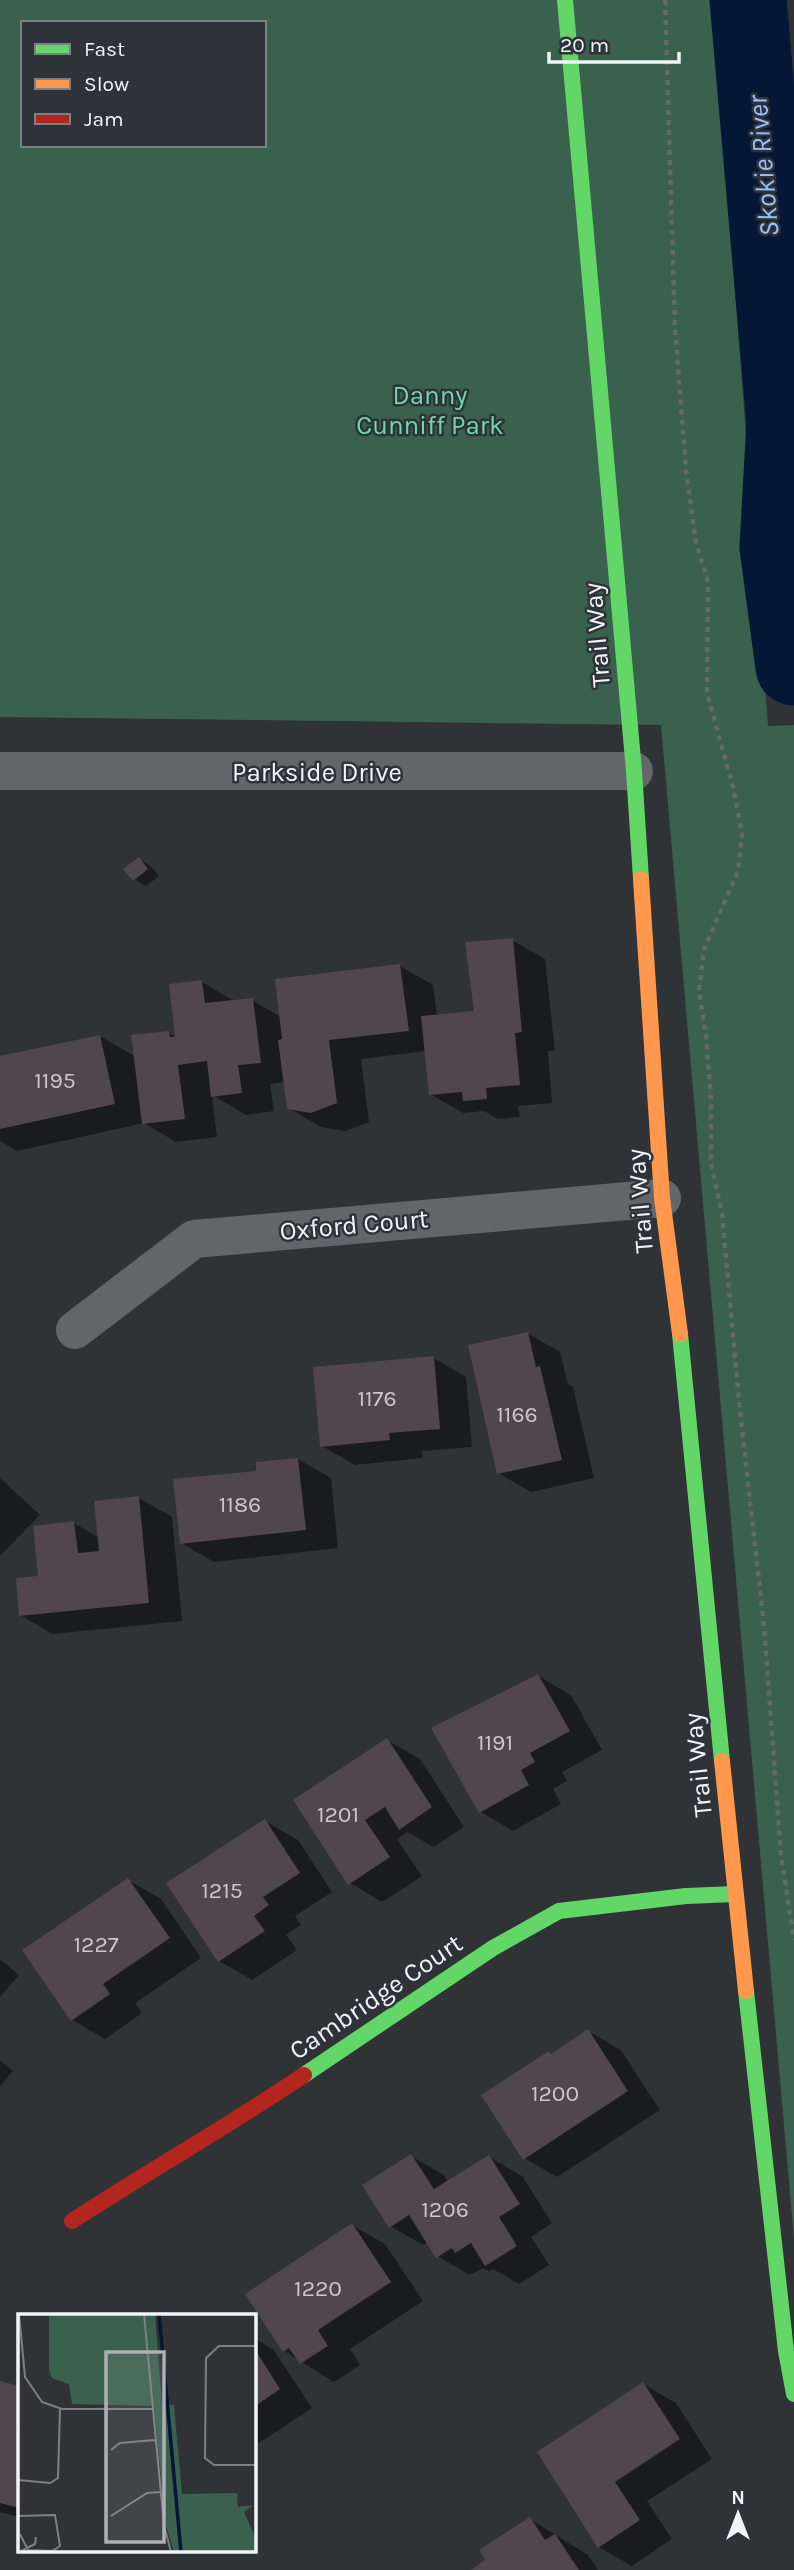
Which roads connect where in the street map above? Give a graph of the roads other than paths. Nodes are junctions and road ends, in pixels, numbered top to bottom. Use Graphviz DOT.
graph roads {
  1 [pos="565,0"];
  2 [pos="0,771"];
  3 [pos="634,771"];
  4 [pos="662,1199"];
  5 [pos="75,1330"];
  6 [pos="735,1894"];
  7 [pos="72,2221"];
  8 [pos="794,2394"];
  1 -- 3 [label="street, Trail Way"];
  2 -- 3 [label="street, Parkside Drive"];
  3 -- 4 [label="street, Trail Way"];
  4 -- 5 [label="street, Oxford Court"];
  4 -- 6 [label="street, Trail Way"];
  6 -- 7 [label="street, Cambridge Court"];
  6 -- 8 [label="street, Trail Way"];
}
